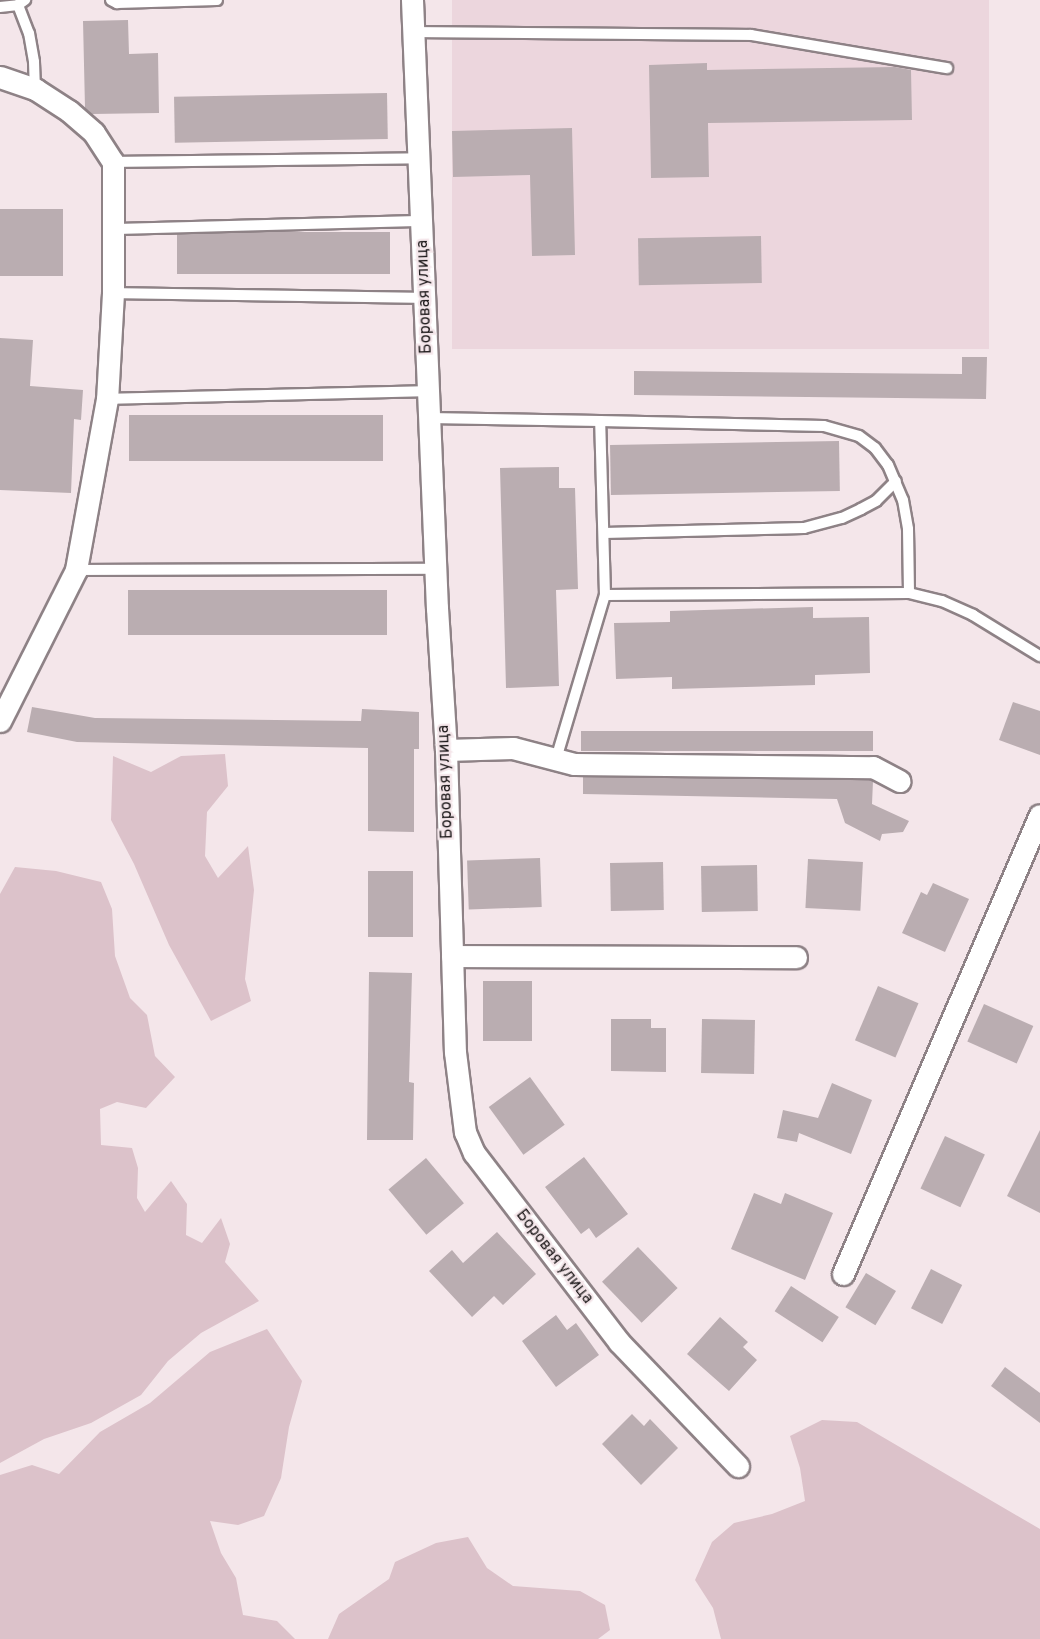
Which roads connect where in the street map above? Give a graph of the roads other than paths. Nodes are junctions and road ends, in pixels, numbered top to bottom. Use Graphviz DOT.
graph roads {
  1 [pos="111,0"];
  2 [pos="218,0"];
  3 [pos="412,0"];
  4 [pos="22,2"];
  5 [pos="0,7"];
  6 [pos="414,33"];
  7 [pos="947,68"];
  8 [pos="0,77"];
  9 [pos="35,89"];
  10 [pos="418,158"];
  11 [pos="113,162"];
  12 [pos="422,221"];
  13 [pos="112,229"];
  14 [pos="113,292"];
  15 [pos="425,298"];
  16 [pos="428,392"];
  17 [pos="107,399"];
  18 [pos="429,418"];
  19 [pos="600,421"];
  20 [pos="896,481"];
  21 [pos="604,533"];
  22 [pos="436,569"];
  23 [pos="76,570"];
  24 [pos="909,593"];
  25 [pos="605,595"];
  26 [pos="1040,656"];
  27 [pos="0,721"];
  28 [pos="446,750"];
  29 [pos="556,759"];
  30 [pos="899,781"];
  31 [pos="1040,815"];
  32 [pos="452,956"];
  33 [pos="796,957"];
  34 [pos="843,1274"];
  35 [pos="738,1466"];
  1 -- 2 [label="lane"];
  3 -- 6 [label="street, Боровая улица"];
  4 -- 5 [label="lane"];
  4 -- 9 [label="lane"];
  6 -- 7 [label="lane"];
  6 -- 10 [label="street, Боровая улица"];
  8 -- 9 [label="street"];
  9 -- 11 [label="street"];
  10 -- 11 [label="lane"];
  10 -- 12 [label="street, Боровая улица"];
  11 -- 13 [label="street"];
  12 -- 13 [label="lane"];
  12 -- 15 [label="street, Боровая улица"];
  13 -- 14 [label="street"];
  14 -- 15 [label="lane"];
  14 -- 17 [label="street"];
  15 -- 16 [label="street, Боровая улица"];
  16 -- 17 [label="lane"];
  16 -- 18 [label="street, Боровая улица"];
  17 -- 23 [label="street"];
  18 -- 19 [label="lane"];
  18 -- 22 [label="street, Боровая улица"];
  19 -- 20 [label="lane"];
  19 -- 21 [label="lane"];
  20 -- 21 [label="lane"];
  20 -- 24 [label="lane"];
  21 -- 25 [label="lane"];
  22 -- 23 [label="lane"];
  22 -- 28 [label="street, Боровая улица"];
  23 -- 27 [label="street"];
  24 -- 25 [label="lane"];
  24 -- 26 [label="lane"];
  25 -- 29 [label="lane"];
  28 -- 29 [label="street"];
  28 -- 32 [label="street, Боровая улица"];
  29 -- 30 [label="street"];
  31 -- 34 [label="street"];
  32 -- 33 [label="street"];
  32 -- 35 [label="street, Боровая улица"];
}
